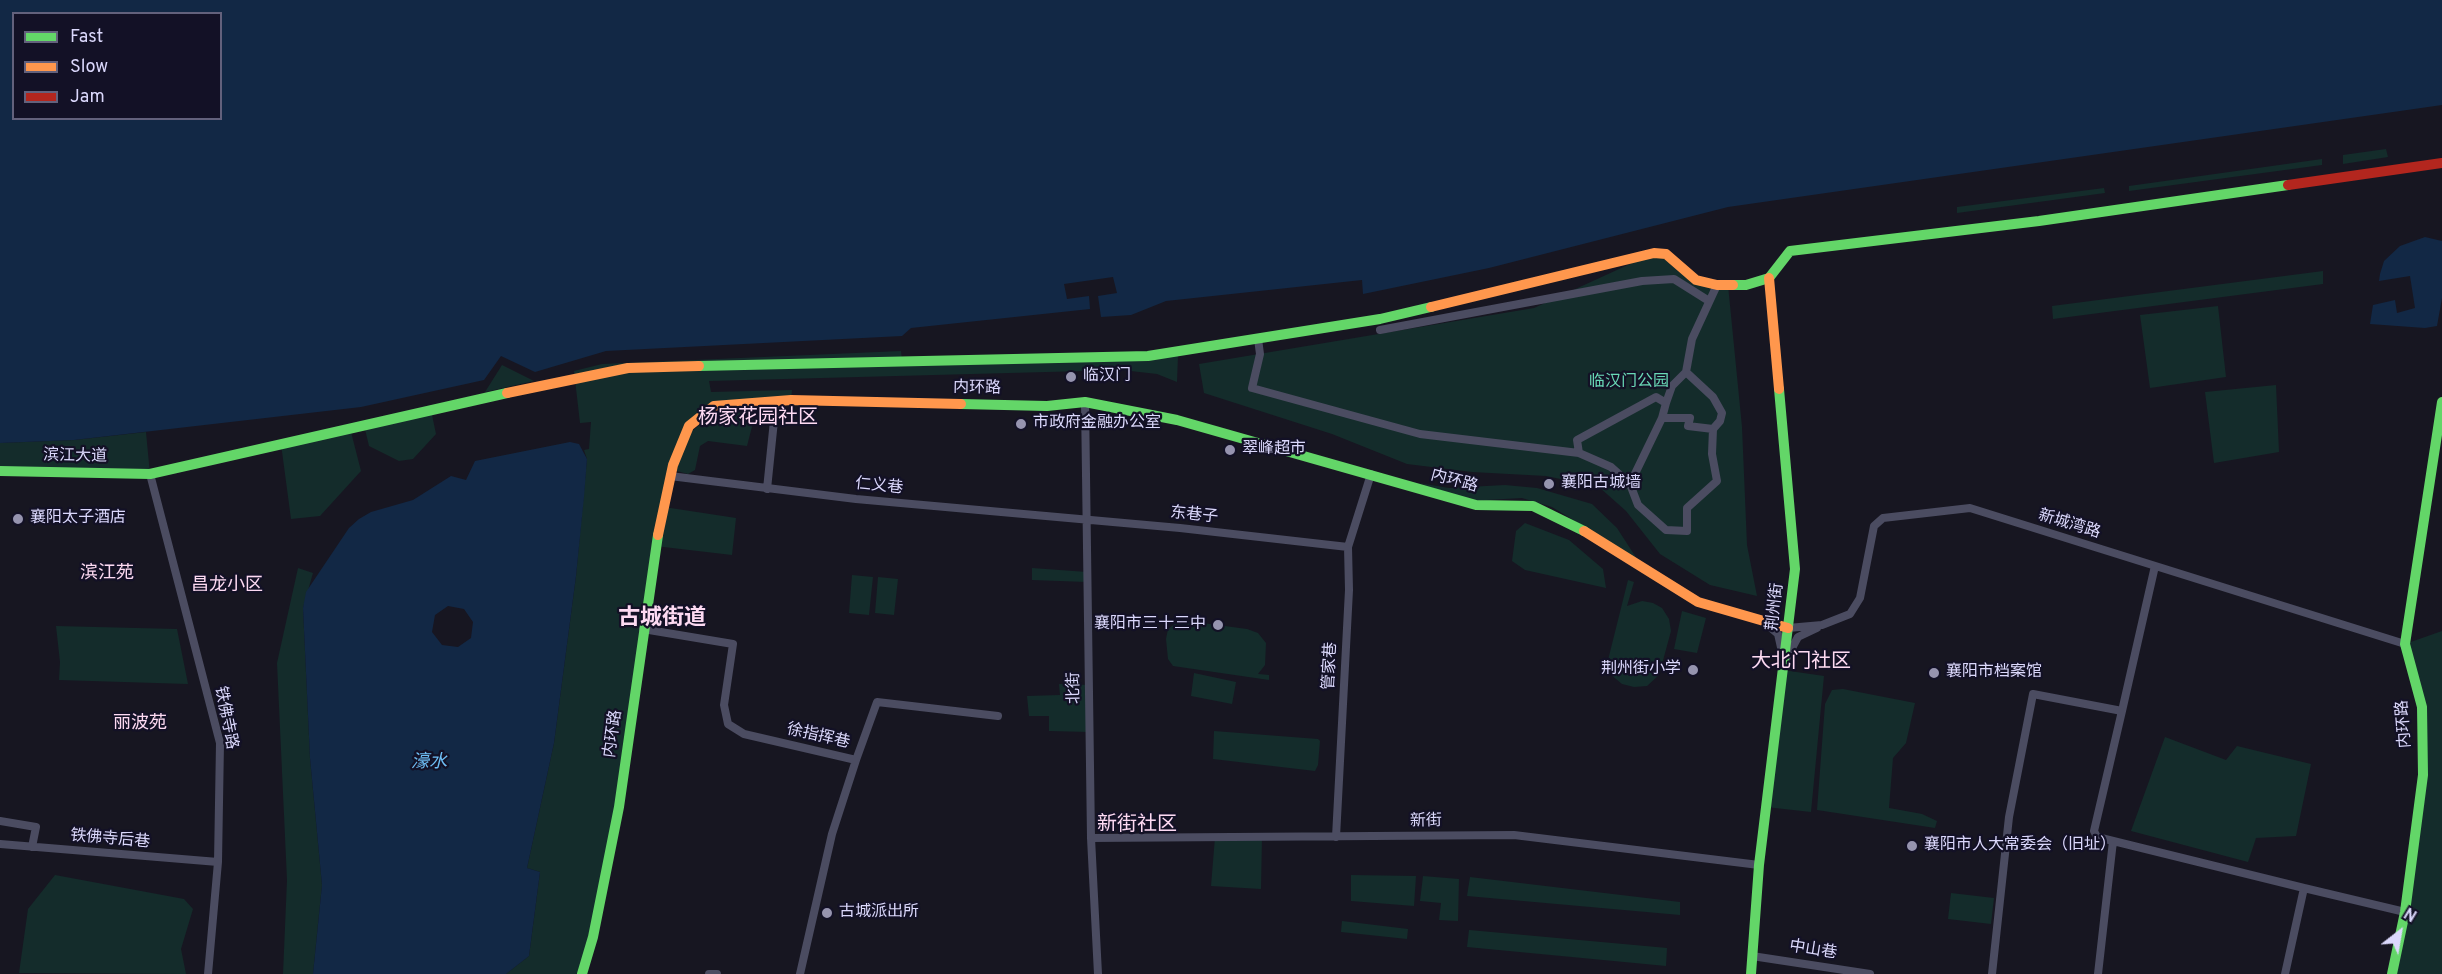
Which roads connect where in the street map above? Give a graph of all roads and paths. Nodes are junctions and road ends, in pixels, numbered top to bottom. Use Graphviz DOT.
graph roads {
  1 [pos="2442,163"];
  2 [pos="1769,278"];
  3 [pos="1717,285"];
  4 [pos="1709,301"];
  5 [pos="1380,330"];
  6 [pos="1258,339"];
  7 [pos="1686,372"];
  8 [pos="776,401"];
  9 [pos="1085,402"];
  10 [pos="2442,402"];
  11 [pos="1666,403"];
  12 [pos="1662,418"];
  13 [pos="1713,429"];
  14 [pos="1579,453"];
  15 [pos="0,471"];
  16 [pos="150,474"];
  17 [pos="1371,474"];
  18 [pos="670,476"];
  19 [pos="1630,484"];
  20 [pos="767,489"];
  21 [pos="1087,520"];
  22 [pos="1348,547"];
  23 [pos="2155,566"];
  24 [pos="1763,621"];
  25 [pos="1822,625"];
  26 [pos="1788,628"];
  27 [pos="643,629"];
  28 [pos="2405,644"];
  29 [pos="1784,663"];
  30 [pos="2122,711"];
  31 [pos="998,716"];
  32 [pos="856,760"];
  33 [pos="0,820"];
  34 [pos="1336,837"];
  35 [pos="1091,838"];
  36 [pos="2113,841"];
  37 [pos="0,844"];
  38 [pos="32,847"];
  39 [pos="218,862"];
  40 [pos="1759,865"];
  41 [pos="2304,888"];
  42 [pos="2405,912"];
  43 [pos="1752,956"];
  44 [pos="208,974"];
  45 [pos="582,974"];
  46 [pos="709,974"];
  47 [pos="717,974"];
  48 [pos="800,974"];
  49 [pos="1098,974"];
  50 [pos="1751,974"];
  51 [pos="1870,974"];
  52 [pos="1992,974"];
  53 [pos="2098,974"];
  54 [pos="2285,974"];
  55 [pos="2392,974"];
  1 -- 2 [label="street"];
  2 -- 3 [label="street"];
  2 -- 26 [label="street, 荆州街"];
  3 -- 4 [label="street"];
  3 -- 6 [label="street, 滨江大道"];
  4 -- 5 [label="street"];
  4 -- 7 [label="street"];
  6 -- 14 [label="street"];
  6 -- 16 [label="street, 滨江大道"];
  7 -- 11 [label="street"];
  7 -- 13 [label="street"];
  8 -- 9 [label="street, 内环路"];
  8 -- 18 [label="street, 内环路"];
  8 -- 20 [label="street"];
  9 -- 17 [label="street, 内环路"];
  9 -- 21 [label="street, 北街"];
  10 -- 28 [label="street, 内环路"];
  11 -- 12 [label="street"];
  11 -- 14 [label="street"];
  12 -- 13 [label="street"];
  12 -- 19 [label="street"];
  13 -- 19 [label="street"];
  14 -- 19 [label="street"];
  15 -- 16 [label="street, 滨江大道"];
  16 -- 39 [label="street, 铁佛寺路"];
  17 -- 22 [label="street, 管家巷"];
  17 -- 24 [label="street, 内环路"];
  18 -- 20 [label="street, 仁义巷"];
  18 -- 27 [label="street, 内环路"];
  20 -- 21 [label="street, 仁义巷"];
  21 -- 22 [label="street, 东巷子"];
  21 -- 35 [label="street, 北街"];
  22 -- 34 [label="street, 管家巷"];
  23 -- 25 [label="street, 新城湾路"];
  23 -- 28 [label="street, 新城湾路"];
  23 -- 30 [label="street"];
  24 -- 26 [label="street, 内环路"];
  24 -- 29 [label="street"];
  25 -- 26 [label="street, 新城湾路"];
  25 -- 29 [label="street"];
  26 -- 29 [label="street, 荆州街"];
  27 -- 32 [label="street, 徐指挥巷"];
  27 -- 45 [label="street, 内环路"];
  28 -- 42 [label="street, 内环路"];
  29 -- 40 [label="street, 荆州街"];
  30 -- 36 [label="street"];
  30 -- 52 [label="street"];
  31 -- 32 [label="street"];
  32 -- 48 [label="street, 徐指挥巷"];
  33 -- 38 [label="street"];
  34 -- 35 [label="street, 新街"];
  34 -- 40 [label="street, 新街"];
  35 -- 49 [label="street, 北街"];
  36 -- 41 [label="street"];
  36 -- 53 [label="street"];
  37 -- 38 [label="street, 铁佛寺后巷"];
  38 -- 39 [label="street, 铁佛寺后巷"];
  39 -- 44 [label="street, 铁佛寺路"];
  40 -- 43 [label="street, 荆州街"];
  41 -- 42 [label="street"];
  41 -- 54 [label="street"];
  42 -- 55 [label="street, 内环路"];
  43 -- 50 [label="street, 荆州街"];
  43 -- 51 [label="street, 中山巷"];
  46 -- 47 [label="street"];
}
